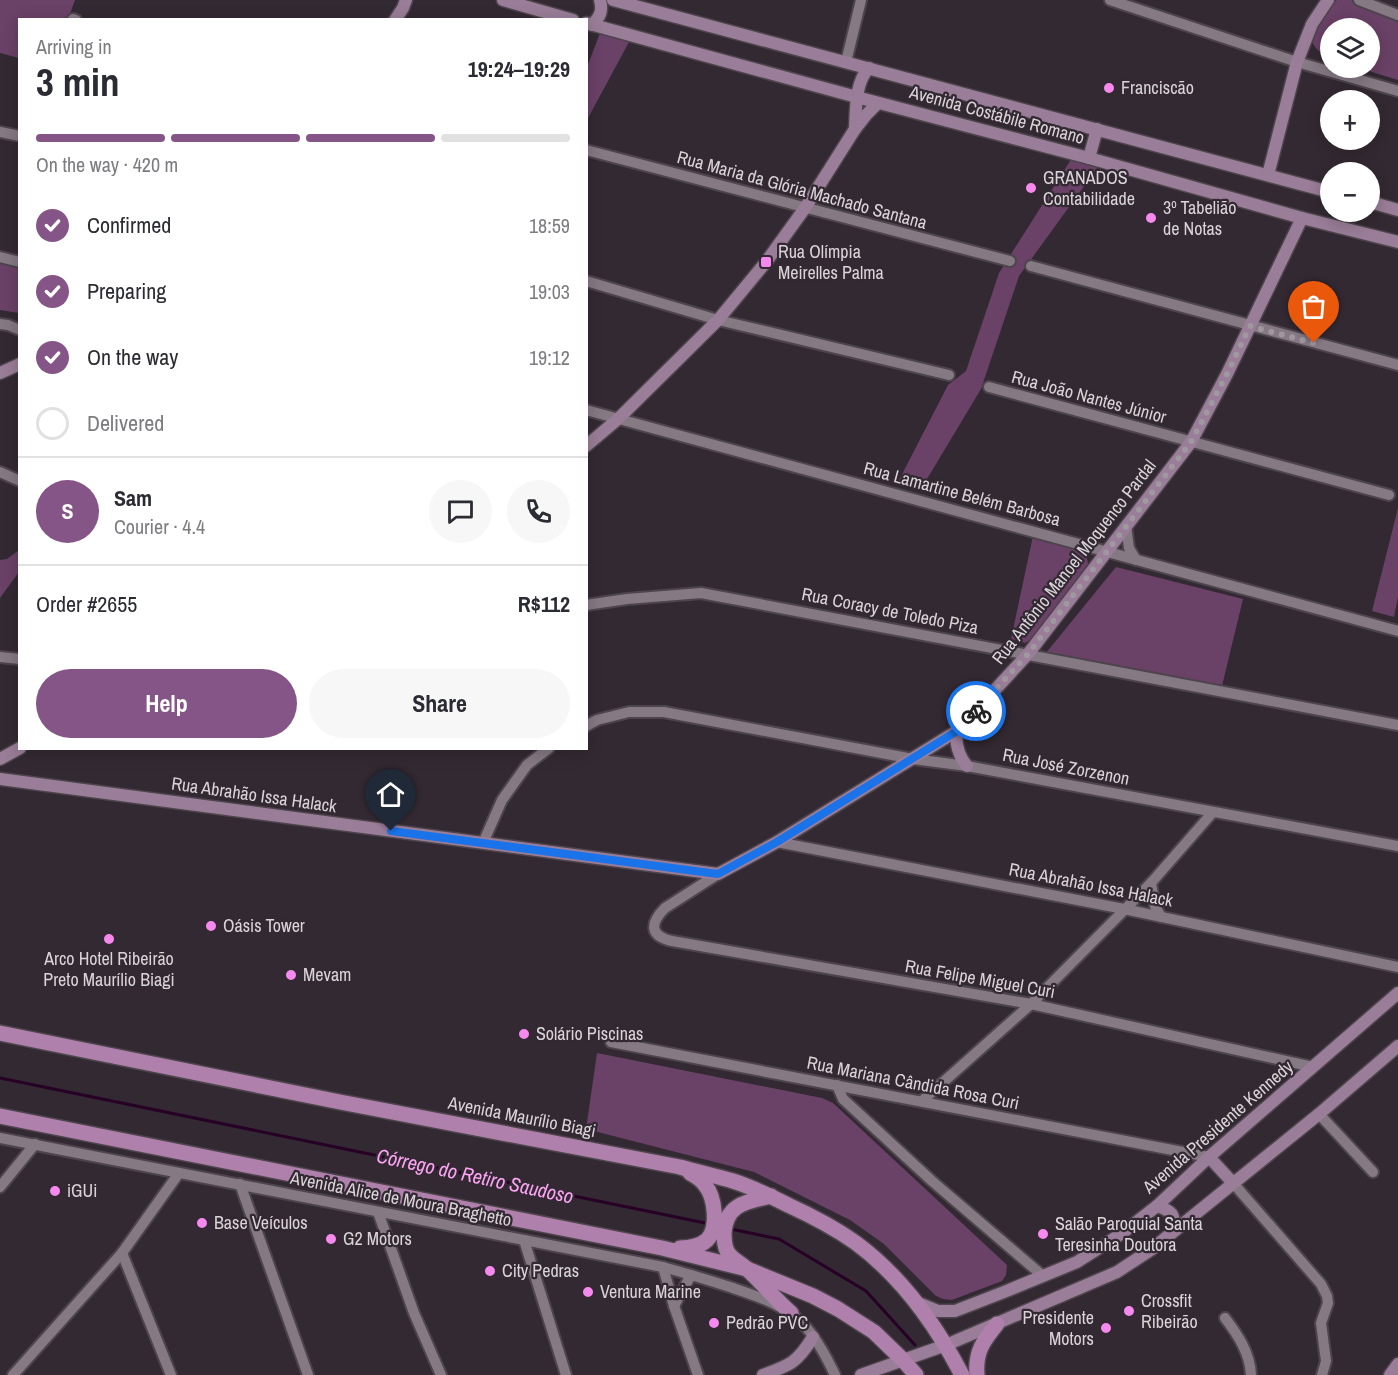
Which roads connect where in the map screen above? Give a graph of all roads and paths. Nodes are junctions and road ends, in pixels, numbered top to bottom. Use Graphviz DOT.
graph roads {
  1 [pos="406,0"];
  2 [pos="503,0"];
  3 [pos="600,0"];
  4 [pos="613,0"];
  5 [pos="861,0"];
  6 [pos="1110,0"];
  7 [pos="1328,0"];
  8 [pos="1359,0"];
  9 [pos="1398,15"];
  10 [pos="396,18"];
  11 [pos="566,18"];
  12 [pos="589,24"];
  13 [pos="846,62"];
  14 [pos="1297,62"];
  15 [pos="869,68"];
  16 [pos="1398,92"];
  17 [pos="858,98"];
  18 [pos="878,103"];
  19 [pos="855,129"];
  20 [pos="1097,129"];
  21 [pos="0,132"];
  22 [pos="18,136"];
  23 [pos="588,151"];
  24 [pos="1089,158"];
  25 [pos="1268,175"];
  26 [pos="1320,189"];
  27 [pos="1380,205"];
  28 [pos="805,208"];
  29 [pos="1398,210"];
  30 [pos="1302,218"];
  31 [pos="1398,242"];
  32 [pos="0,257"];
  33 [pos="1010,261"];
  34 [pos="18,262"];
  35 [pos="1031,266"];
  36 [pos="588,282"];
  37 [pos="718,320"];
  38 [pos="0,324"];
  39 [pos="1250,326"];
  40 [pos="18,329"];
  41 [pos="18,365"];
  42 [pos="1398,365"];
  43 [pos="0,374"];
  44 [pos="949,375"];
  45 [pos="989,387"];
  46 [pos="588,411"];
  47 [pos="618,419"];
  48 [pos="1191,442"];
  49 [pos="588,444"];
  50 [pos="0,472"];
  51 [pos="18,481"];
  52 [pos="1389,495"];
  53 [pos="1126,526"];
  54 [pos="1106,552"];
  55 [pos="1136,560"];
  56 [pos="588,605"];
  57 [pos="1398,631"];
  58 [pos="1028,654"];
  59 [pos="0,657"];
  60 [pos="18,659"];
  61 [pos="588,725"];
  62 [pos="1398,725"];
  63 [pos="957,731"];
  64 [pos="18,749"];
  65 [pos="546,750"];
  66 [pos="0,759"];
  67 [pos="913,759"];
  68 [pos="967,765"];
  69 [pos="0,779"];
  70 [pos="1213,812"];
  71 [pos="777,842"];
  72 [pos="483,843"];
  73 [pos="1398,846"];
  74 [pos="718,874"];
  75 [pos="1151,883"];
  76 [pos="1124,909"];
  77 [pos="1161,917"];
  78 [pos="656,919"];
  79 [pos="1398,967"];
  80 [pos="1398,993"];
  81 [pos="1031,1004"];
  82 [pos="0,1033"];
  83 [pos="611,1042"];
  84 [pos="1398,1046"];
  85 [pos="1313,1067"];
  86 [pos="837,1085"];
  87 [pos="922,1101"];
  88 [pos="1319,1114"];
  89 [pos="0,1116"];
  90 [pos="0,1137"];
  91 [pos="35,1144"];
  92 [pos="1209,1157"];
  93 [pos="680,1167"];
  94 [pos="179,1173"];
  95 [pos="1373,1173"];
  96 [pos="1233,1183"];
  97 [pos="240,1184"];
  98 [pos="0,1187"];
  99 [pos="771,1196"];
  100 [pos="1157,1206"];
  101 [pos="378,1212"];
  102 [pos="1175,1230"];
  103 [pos="716,1238"];
  104 [pos="524,1240"];
  105 [pos="662,1248"];
  106 [pos="122,1253"];
  107 [pos="663,1267"];
  108 [pos="747,1269"];
  109 [pos="691,1275"];
  110 [pos="1043,1276"];
  111 [pos="916,1302"];
  112 [pos="674,1306"];
  113 [pos="791,1313"];
  114 [pos="1224,1318"];
  115 [pos="997,1324"];
  116 [pos="813,1337"];
  117 [pos="946,1345"];
  118 [pos="903,1360"];
  119 [pos="1398,1364"];
  120 [pos="766,1374"];
  121 [pos="13,1375"];
  122 [pos="171,1375"];
  123 [pos="308,1375"];
  124 [pos="441,1375"];
  125 [pos="566,1375"];
  126 [pos="698,1375"];
  127 [pos="836,1375"];
  128 [pos="863,1375"];
  129 [pos="916,1375"];
  130 [pos="962,1375"];
  131 [pos="976,1375"];
  132 [pos="1251,1375"];
  133 [pos="1322,1375"];
  134 [pos="1390,1375"];
  1 -- 10 [label="main road"];
  2 -- 11 [label="main road"];
  3 -- 12 [label="main road"];
  4 -- 13 [label="main road, Avenida Costábile Romano"];
  5 -- 13 [label="street"];
  6 -- 14 [label="street"];
  7 -- 14 [label="main road"];
  8 -- 9 [label="street"];
  12 -- 17 [label="main road, Avenida Costábile Romano"];
  13 -- 15 [label="main road, Avenida Costábile Romano"];
  14 -- 16 [label="street"];
  14 -- 25 [label="main road"];
  15 -- 17 [label="main road"];
  15 -- 20 [label="main road, Avenida Costábile Romano"];
  17 -- 18 [label="main road, Avenida Costábile Romano"];
  17 -- 19 [label="main road"];
  18 -- 19 [label="main road"];
  18 -- 24 [label="main road, Avenida Costábile Romano"];
  19 -- 28 [label="main road"];
  20 -- 24 [label="main road"];
  20 -- 25 [label="main road, Avenida Costábile Romano"];
  21 -- 22 [label="street"];
  23 -- 28 [label="street, Rua Maria da Glória Machado Santana"];
  24 -- 30 [label="main road, Avenida Costábile Romano"];
  25 -- 26 [label="main road, Avenida Costábile Romano"];
  27 -- 29 [label="main road"];
  28 -- 33 [label="street, Rua Maria da Glória Machado Santana"];
  28 -- 37 [label="main road"];
  30 -- 31 [label="main road, Avenida Costábile Romano"];
  30 -- 39 [label="main road, Rua Antônio Manoel Moquenco Pardal"];
  32 -- 34 [label="street"];
  35 -- 39 [label="street"];
  36 -- 37 [label="street"];
  37 -- 44 [label="street"];
  37 -- 47 [label="main road"];
  38 -- 40 [label="street"];
  39 -- 42 [label="street"];
  39 -- 48 [label="main road, Rua Antônio Manoel Moquenco Pardal"];
  41 -- 43 [label="main road"];
  45 -- 48 [label="street, Rua João Nantes Júnior"];
  46 -- 47 [label="street, Rua Lamartine Belém Barbosa"];
  47 -- 49 [label="main road"];
  47 -- 54 [label="street, Rua Lamartine Belém Barbosa"];
  48 -- 52 [label="street, Rua João Nantes Júnior"];
  48 -- 53 [label="main road, Rua Antônio Manoel Moquenco Pardal"];
  50 -- 51 [label="street"];
  53 -- 54 [label="main road, Rua Antônio Manoel Moquenco Pardal"];
  53 -- 55 [label="street"];
  54 -- 55 [label="street, Rua Lamartine Belém Barbosa"];
  54 -- 58 [label="main road, Rua Antônio Manoel Moquenco Pardal"];
  55 -- 57 [label="street, Rua Lamartine Belém Barbosa"];
  56 -- 58 [label="street, Rua Coracy de Toledo Piza"];
  58 -- 62 [label="street, Rua Coracy de Toledo Piza"];
  58 -- 63 [label="main road, Rua Antônio Manoel Moquenco Pardal"];
  59 -- 60 [label="street"];
  61 -- 67 [label="street, Rua José Zorzenon"];
  63 -- 67 [label="main road, Rua Antônio Manoel Moquenco Pardal"];
  63 -- 68 [label="main road"];
  64 -- 66 [label="main road"];
  65 -- 72 [label="street"];
  67 -- 68 [label="street, Rua José Zorzenon"];
  67 -- 71 [label="main road, Rua Antônio Manoel Moquenco Pardal"];
  68 -- 70 [label="street, Rua José Zorzenon"];
  69 -- 72 [label="main road, Rua Abrahão Issa Halack"];
  70 -- 73 [label="street, Rua José Zorzenon"];
  70 -- 75 [label="street"];
  71 -- 74 [label="main road, Rua Antônio Manoel Moquenco Pardal"];
  71 -- 76 [label="street, Rua Abrahão Issa Halack"];
  72 -- 74 [label="main road, Rua Abrahão Issa Halack"];
  74 -- 78 [label="street, Rua Antônio Manoel Moquenco Pardal"];
  75 -- 76 [label="street"];
  75 -- 77 [label="street"];
  76 -- 77 [label="street, Rua Abrahão Issa Halack"];
  76 -- 81 [label="street"];
  77 -- 79 [label="street, Rua Abrahão Issa Halack"];
  78 -- 81 [label="street, Rua Felipe Miguel Curi"];
  80 -- 85 [label="main road, Avenida Presidente Kennedy"];
  81 -- 85 [label="street, Rua Felipe Miguel Curi"];
  81 -- 87 [label="street"];
  82 -- 93 [label="main road, Avenida Maurílio Biagi"];
  83 -- 86 [label="street, Rua Mariana Cândida Rosa Curi"];
  84 -- 88 [label="main road"];
  85 -- 92 [label="main road, Avenida Presidente Kennedy"];
  86 -- 87 [label="street, Rua Mariana Cândida Rosa Curi"];
  86 -- 110 [label="street"];
  87 -- 92 [label="street, Rua Mariana Cândida Rosa Curi"];
  88 -- 95 [label="street"];
  88 -- 96 [label="main road"];
  89 -- 105 [label="main road"];
  90 -- 91 [label="street, Avenida Alice de Moura Braghetto"];
  91 -- 94 [label="street, Avenida Alice de Moura Braghetto"];
  91 -- 98 [label="street"];
  92 -- 96 [label="main road"];
  92 -- 100 [label="main road, Avenida Presidente Kennedy"];
  93 -- 99 [label="main road, Avenida Maurílio Biagi"];
  93 -- 103 [label="main road"];
  94 -- 97 [label="street, Avenida Alice de Moura Braghetto"];
  94 -- 106 [label="street"];
  96 -- 102 [label="main road"];
  96 -- 133 [label="street"];
  97 -- 101 [label="street, Avenida Alice de Moura Braghetto"];
  97 -- 123 [label="street"];
  99 -- 103 [label="main road"];
  99 -- 111 [label="main road, Avenida Maurílio Biagi"];
  100 -- 102 [label="main road"];
  100 -- 110 [label="main road, Avenida Presidente Kennedy"];
  101 -- 104 [label="street, Avenida Alice de Moura Braghetto"];
  101 -- 124 [label="street"];
  102 -- 115 [label="main road"];
  103 -- 105 [label="main road"];
  103 -- 108 [label="main road"];
  104 -- 107 [label="street, Avenida Alice de Moura Braghetto"];
  104 -- 125 [label="street"];
  105 -- 108 [label="main road"];
  106 -- 121 [label="street"];
  106 -- 122 [label="street"];
  107 -- 109 [label="street, Avenida Alice de Moura Braghetto"];
  107 -- 112 [label="street"];
  108 -- 113 [label="main road"];
  108 -- 118 [label="main road"];
  109 -- 112 [label="street"];
  109 -- 113 [label="street, Avenida Alice de Moura Braghetto"];
  110 -- 111 [label="main road, Avenida Presidente Kennedy"];
  111 -- 117 [label="main road, Avenida Maurílio Biagi"];
  112 -- 126 [label="street"];
  113 -- 116 [label="street"];
  114 -- 132 [label="street"];
  115 -- 117 [label="main road"];
  115 -- 131 [label="main road"];
  116 -- 120 [label="main road"];
  116 -- 127 [label="street"];
  117 -- 118 [label="main road"];
  117 -- 130 [label="main road, Avenida Maurílio Biagi"];
  118 -- 128 [label="main road"];
  118 -- 129 [label="main road"];
  119 -- 134 [label="main road"];
}
